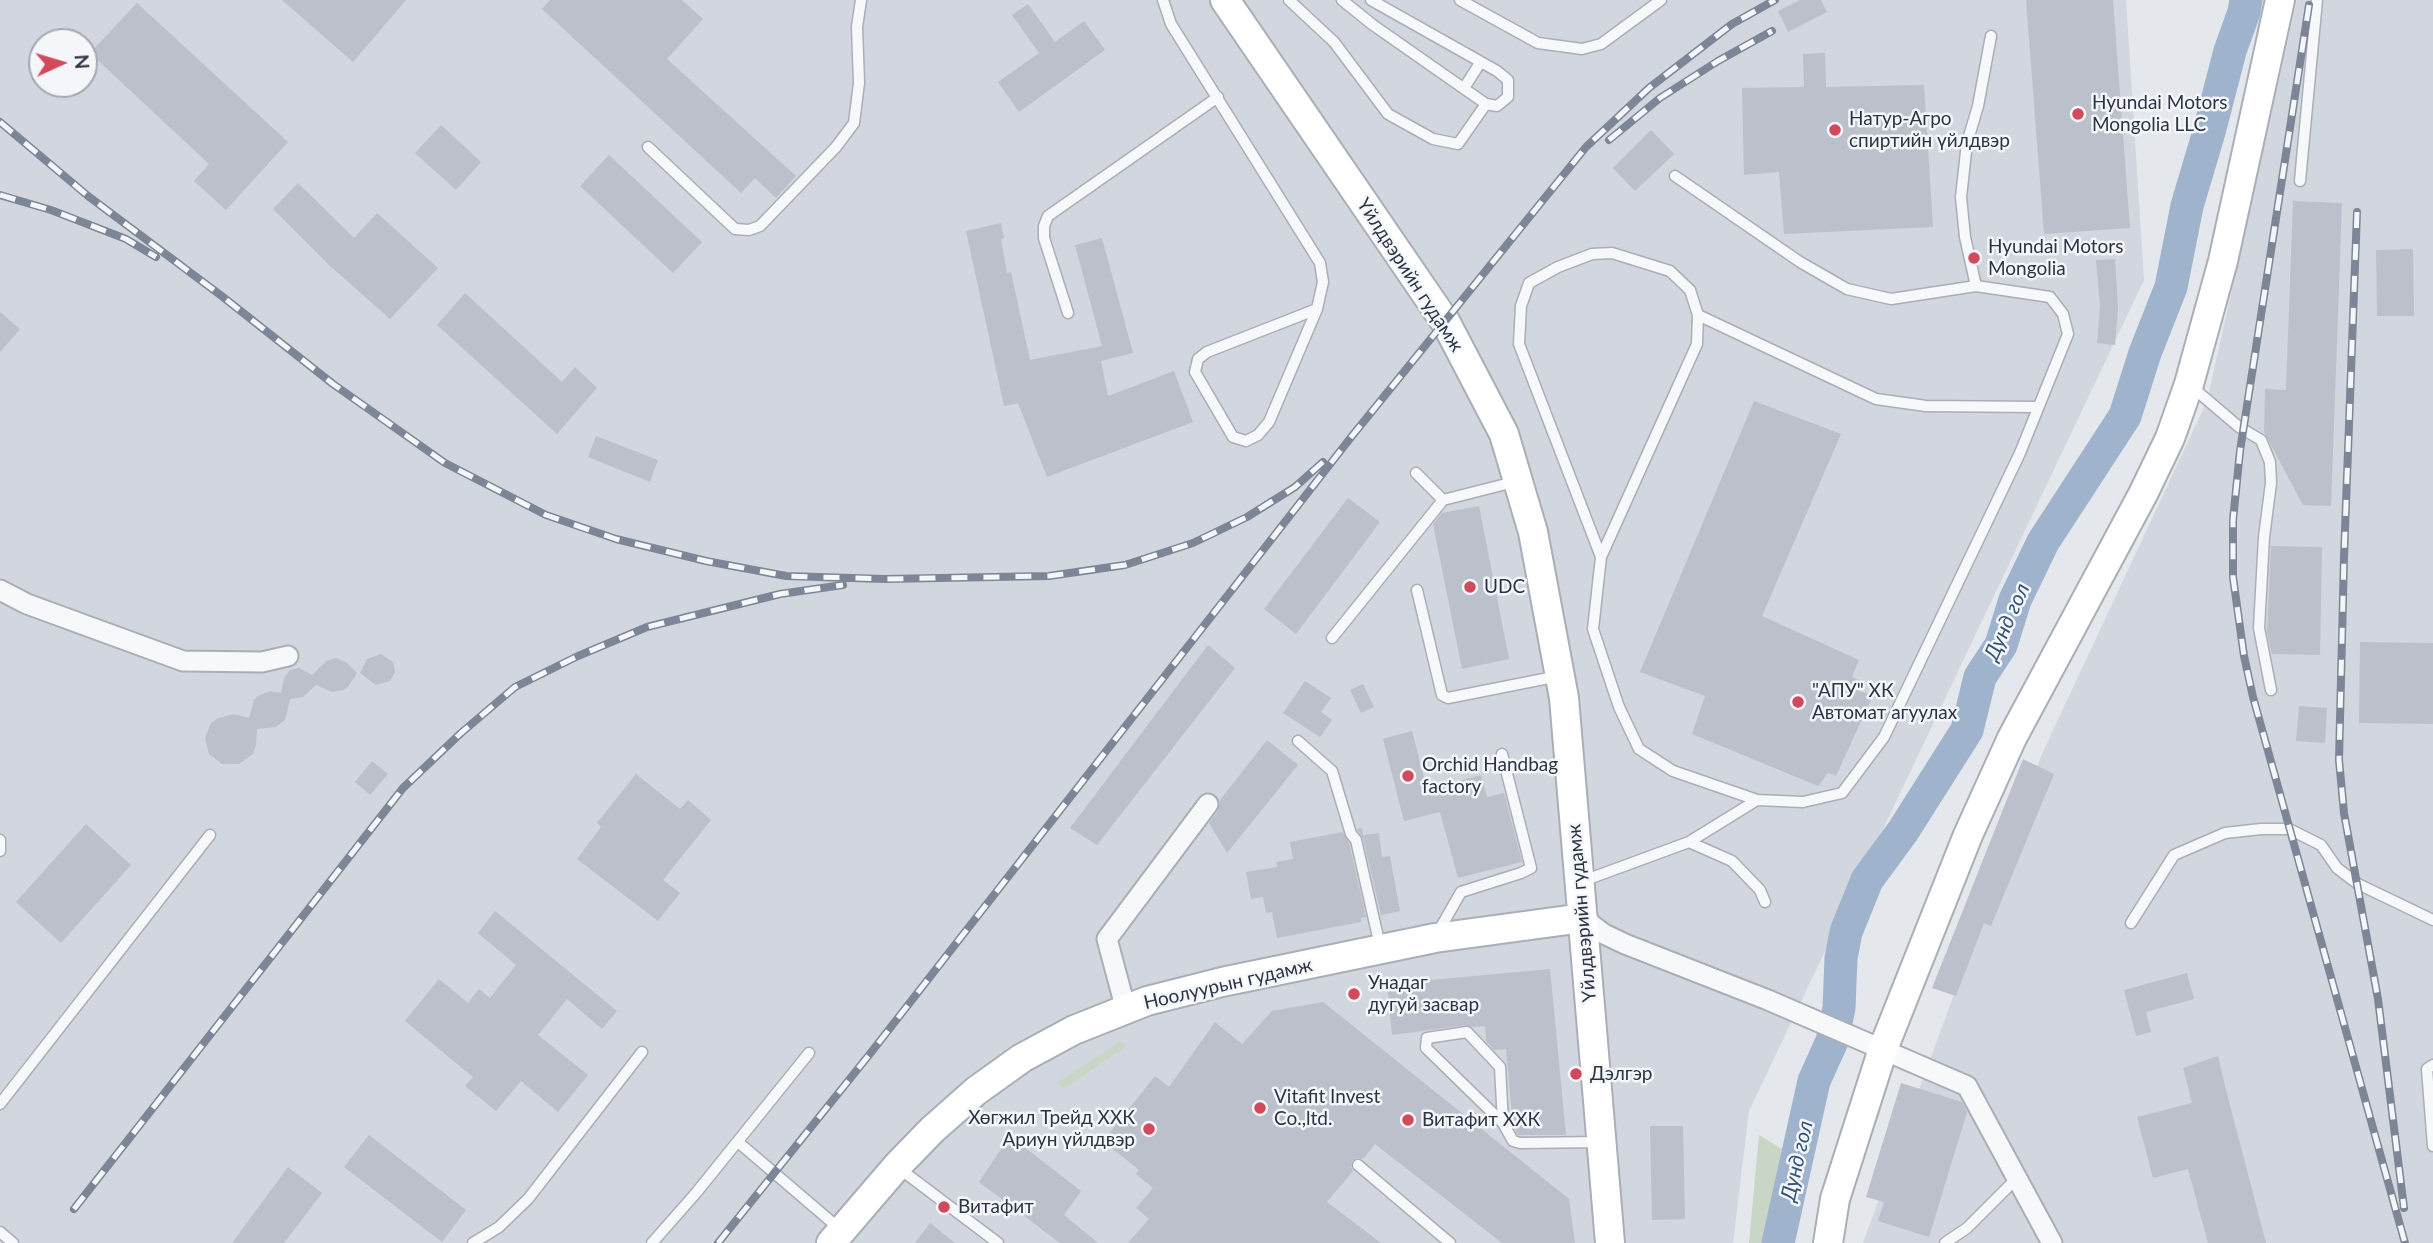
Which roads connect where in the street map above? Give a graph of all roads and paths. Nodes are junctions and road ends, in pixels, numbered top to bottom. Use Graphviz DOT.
graph roads {
  1 [pos="862,0"];
  2 [pos="1163,0"];
  3 [pos="1225,0"];
  4 [pos="1289,0"];
  5 [pos="1342,0"];
  6 [pos="1371,0"];
  7 [pos="1460,0"];
  8 [pos="1661,0"];
  9 [pos="2280,0"];
  10 [pos="2317,0"];
  11 [pos="1991,36"];
  12 [pos="1480,63"];
  13 [pos="1464,88"];
  14 [pos="1218,97"];
  15 [pos="1486,104"];
  16 [pos="648,147"];
  17 [pos="1675,176"];
  18 [pos="2300,181"];
  19 [pos="1976,286"];
  20 [pos="1317,309"];
  21 [pos="1068,313"];
  22 [pos="1698,315"];
  23 [pos="2189,384"];
  24 [pos="2038,407"];
  25 [pos="1416,473"];
  26 [pos="1518,481"];
  27 [pos="1443,500"];
  28 [pos="1601,557"];
  29 [pos="0,590"];
  30 [pos="1417,590"];
  31 [pos="1332,638"];
  32 [pos="288,656"];
  33 [pos="1560,676"];
  34 [pos="2271,690"];
  35 [pos="1298,741"];
  36 [pos="1502,754"];
  37 [pos="1757,800"];
  38 [pos="1208,804"];
  39 [pos="210,835"];
  40 [pos="0,840"];
  41 [pos="1689,842"];
  42 [pos="0,851"];
  43 [pos="1580,882"];
  44 [pos="1765,902"];
  45 [pos="1583,918"];
  46 [pos="2433,920"];
  47 [pos="2131,923"];
  48 [pos="1435,938"];
  49 [pos="1381,950"];
  50 [pos="1126,1010"];
  51 [pos="1877,1046"];
  52 [pos="642,1052"];
  53 [pos="809,1053"];
  54 [pos="2433,1065"];
  55 [pos="0,1104"];
  56 [pos="1503,1123"];
  57 [pos="738,1142"];
  58 [pos="1601,1142"];
  59 [pos="2433,1146"];
  60 [pos="1358,1165"];
  61 [pos="897,1166"];
  62 [pos="2016,1179"];
  63 [pos="0,1232"];
  64 [pos="836,1236"];
  65 [pos="13,1243"];
  66 [pos="473,1243"];
  67 [pos="652,1243"];
  68 [pos="998,1243"];
  69 [pos="1450,1243"];
  70 [pos="1610,1243"];
  71 [pos="1828,1243"];
  72 [pos="1945,1243"];
  73 [pos="2052,1243"];
  1 -- 16 [label="lane"];
  2 -- 14 [label="lane"];
  3 -- 26 [label="street, Yйлдвэрийн гудамж"];
  4 -- 15 [label="lane"];
  5 -- 13 [label="lane"];
  6 -- 12 [label="lane"];
  7 -- 8 [label="lane"];
  9 -- 23 [label="street"];
  10 -- 18 [label="lane"];
  11 -- 19 [label="lane"];
  12 -- 13 [label="lane"];
  12 -- 15 [label="lane"];
  13 -- 15 [label="lane"];
  14 -- 20 [label="lane"];
  14 -- 21 [label="lane"];
  17 -- 19 [label="lane"];
  19 -- 24 [label="lane"];
  20 -- 20 [label="lane"];
  22 -- 24 [label="lane"];
  22 -- 28 [label="lane"];
  22 -- 28 [label="lane"];
  23 -- 34 [label="lane"];
  23 -- 51 [label="street"];
  24 -- 37 [label="lane"];
  25 -- 27 [label="lane"];
  26 -- 27 [label="lane"];
  26 -- 33 [label="street, Yйлдвэрийн гудамж"];
  27 -- 31 [label="lane"];
  28 -- 37 [label="lane"];
  29 -- 32 [label="street"];
  30 -- 33 [label="lane"];
  33 -- 43 [label="street, Yйлдвэрийн гудамж"];
  35 -- 49 [label="lane"];
  36 -- 48 [label="lane"];
  37 -- 41 [label="lane"];
  38 -- 50 [label="street"];
  39 -- 55 [label="lane"];
  40 -- 42 [label="lane"];
  41 -- 43 [label="lane"];
  41 -- 44 [label="lane"];
  43 -- 45 [label="street, Yйлдвэрийн гудамж"];
  45 -- 48 [label="street, Ноолуурын гудамж"];
  45 -- 51 [label="street"];
  45 -- 58 [label="street, Yйлдвэрийн гудамж"];
  46 -- 47 [label="lane"];
  48 -- 49 [label="street, Ноолуурын гудамж"];
  49 -- 50 [label="street, Ноолуурын гудамж"];
  50 -- 61 [label="street, Ноолуурын гудамж"];
  51 -- 62 [label="street"];
  51 -- 71 [label="street"];
  52 -- 66 [label="lane"];
  53 -- 57 [label="lane"];
  54 -- 59 [label="lane"];
  56 -- 56 [label="lane"];
  56 -- 58 [label="lane"];
  57 -- 64 [label="lane"];
  57 -- 67 [label="lane"];
  58 -- 70 [label="street, Yйлдвэрийн гудамж"];
  60 -- 69 [label="lane"];
  61 -- 64 [label="street, Ноолуурын гудамж"];
  61 -- 68 [label="lane"];
  62 -- 72 [label="lane"];
  62 -- 73 [label="street"];
  63 -- 65 [label="lane"];
}
